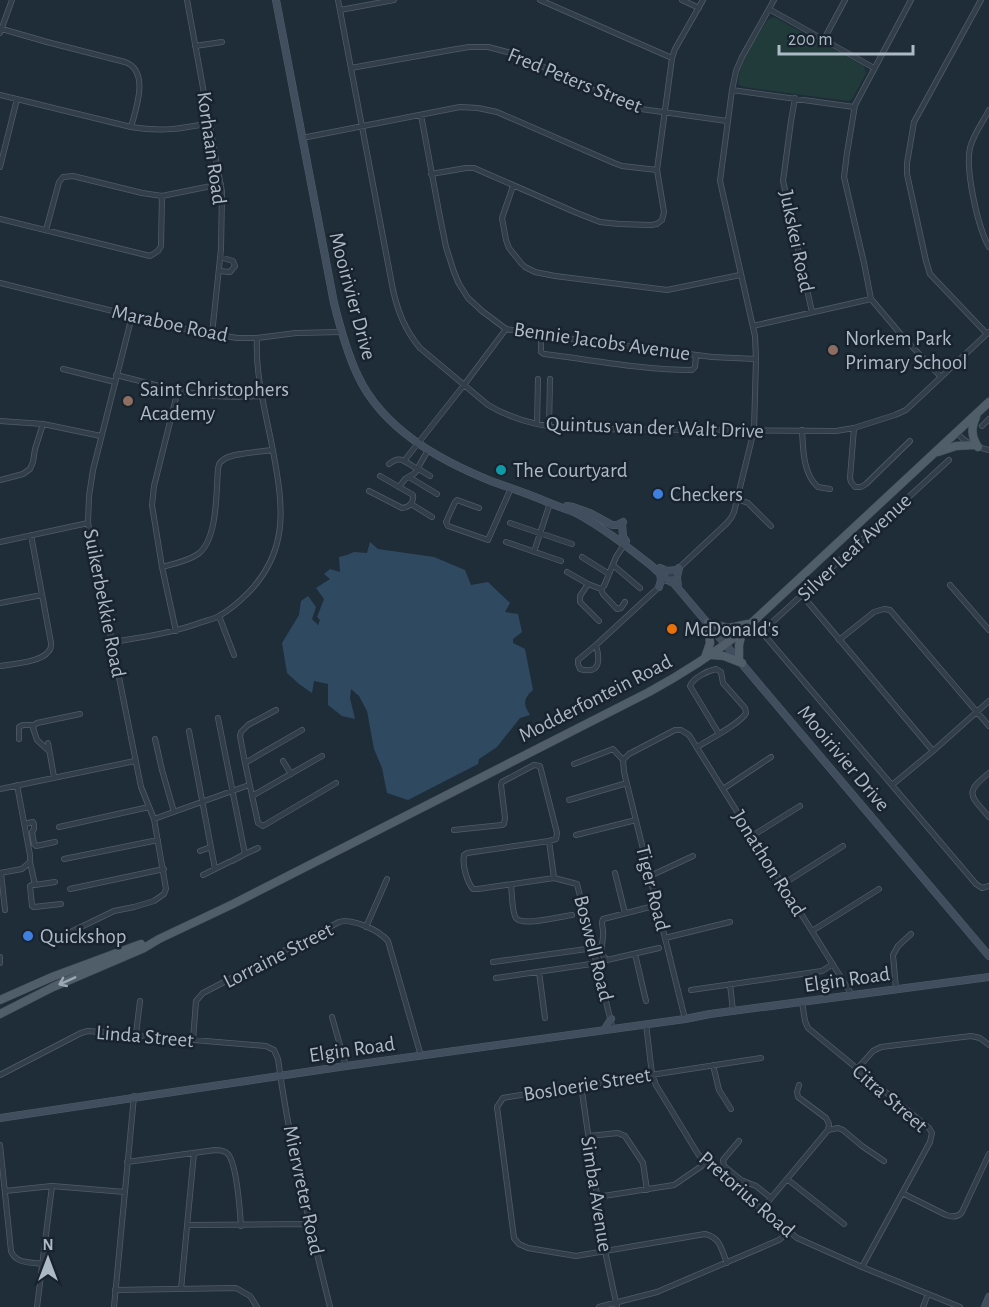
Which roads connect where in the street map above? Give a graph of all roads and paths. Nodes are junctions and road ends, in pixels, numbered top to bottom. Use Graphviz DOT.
graph roads {
  1 [pos="12,0"];
  2 [pos="187,0"];
  3 [pos="276,0"];
  4 [pos="338,0"];
  5 [pos="394,0"];
  6 [pos="540,0"];
  7 [pos="682,0"];
  8 [pos="703,0"];
  9 [pos="774,0"];
  10 [pos="845,0"];
  11 [pos="911,0"];
  12 [pos="981,0"];
  13 [pos="699,8"];
  14 [pos="769,9"];
  15 [pos="340,10"];
  16 [pos="1,31"];
  17 [pos="823,41"];
  18 [pos="222,42"];
  19 [pos="195,46"];
  20 [pos="672,58"];
  21 [pos="351,68"];
  22 [pos="874,68"];
  23 [pos="732,90"];
  24 [pos="0,94"];
  25 [pos="795,98"];
  26 [pos="17,99"];
  27 [pos="854,107"];
  28 [pos="989,110"];
  29 [pos="665,112"];
  30 [pos="421,115"];
  31 [pos="728,121"];
  32 [pos="210,123"];
  33 [pos="362,126"];
  34 [pos="131,127"];
  35 [pos="302,138"];
  36 [pos="1,157"];
  37 [pos="0,168"];
  38 [pos="657,170"];
  39 [pos="432,174"];
  40 [pos="221,184"];
  41 [pos="513,186"];
  42 [pos="162,196"];
  43 [pos="0,219"];
  44 [pos="46,230"];
  45 [pos="989,247"];
  46 [pos="220,257"];
  47 [pos="219,271"];
  48 [pos="741,275"];
  49 [pos="0,283"];
  50 [pos="871,299"];
  51 [pos="812,312"];
  52 [pos="132,316"];
  53 [pos="753,326"];
  54 [pos="506,329"];
  55 [pos="342,332"];
  56 [pos="988,333"];
  57 [pos="212,334"];
  58 [pos="542,335"];
  59 [pos="256,338"];
  60 [pos="696,355"];
  61 [pos="756,359"];
  62 [pos="63,369"];
  63 [pos="116,375"];
  64 [pos="941,377"];
  65 [pos="538,379"];
  66 [pos="550,379"];
  67 [pos="115,382"];
  68 [pos="464,385"];
  69 [pos="178,390"];
  70 [pos="262,396"];
  71 [pos="989,402"];
  72 [pos="978,412"];
  73 [pos="989,419"];
  74 [pos="0,421"];
  75 [pos="42,424"];
  76 [pos="537,424"];
  77 [pos="549,426"];
  78 [pos="982,426"];
  79 [pos="854,428"];
  80 [pos="754,430"];
  81 [pos="802,430"];
  82 [pos="956,432"];
  83 [pos="101,436"];
  84 [pos="910,441"];
  85 [pos="418,443"];
  86 [pos="976,446"];
  87 [pos="272,450"];
  88 [pos="428,450"];
  89 [pos="989,450"];
  90 [pos="933,453"];
  91 [pos="949,460"];
  92 [pos="404,461"];
  93 [pos="389,464"];
  94 [pos="416,468"];
  95 [pos="380,476"];
  96 [pos="430,476"];
  97 [pos="409,477"];
  98 [pos="0,480"];
  99 [pos="399,487"];
  100 [pos="511,488"];
  101 [pos="830,489"];
  102 [pos="369,491"];
  103 [pos="437,494"];
  104 [pos="737,499"];
  105 [pos="551,502"];
  106 [pos="411,504"];
  107 [pos="567,506"];
  108 [pos="479,507"];
  109 [pos="432,517"];
  110 [pos="510,523"];
  111 [pos="88,524"];
  112 [pos="771,526"];
  113 [pos="540,533"];
  114 [pos="30,535"];
  115 [pos="0,542"];
  116 [pos="506,542"];
  117 [pos="625,543"];
  118 [pos="572,544"];
  119 [pos="534,552"];
  120 [pos="582,557"];
  121 [pos="561,561"];
  122 [pos="613,565"];
  123 [pos="162,567"];
  124 [pos="678,569"];
  125 [pos="660,571"];
  126 [pos="567,572"];
  127 [pos="609,574"];
  128 [pos="672,582"];
  129 [pos="588,584"];
  130 [pos="950,585"];
  131 [pos="659,587"];
  132 [pos="640,588"];
  133 [pos="601,589"];
  134 [pos="42,595"];
  135 [pos="802,595"];
  136 [pos="625,602"];
  137 [pos="0,603"];
  138 [pos="219,616"];
  139 [pos="599,621"];
  140 [pos="709,623"];
  141 [pos="750,624"];
  142 [pos="176,630"];
  143 [pos="743,630"];
  144 [pos="989,630"];
  145 [pos="839,640"];
  146 [pos="113,642"];
  147 [pos="726,644"];
  148 [pos="596,645"];
  149 [pos="234,656"];
  150 [pos="708,657"];
  151 [pos="741,662"];
  152 [pos="0,666"];
  153 [pos="989,701"];
  154 [pos="276,710"];
  155 [pos="977,711"];
  156 [pos="80,714"];
  157 [pos="219,718"];
  158 [pos="33,726"];
  159 [pos="989,726"];
  160 [pos="302,730"];
  161 [pos="189,731"];
  162 [pos="719,734"];
  163 [pos="19,739"];
  164 [pos="155,739"];
  165 [pos="48,743"];
  166 [pos="697,747"];
  167 [pos="49,751"];
  168 [pos="933,751"];
  169 [pos="322,756"];
  170 [pos="771,757"];
  171 [pos="623,760"];
  172 [pos="135,761"];
  173 [pos="283,761"];
  174 [pos="245,763"];
  175 [pos="574,764"];
  176 [pos="989,773"];
  177 [pos="291,774"];
  178 [pos="54,777"];
  179 [pos="336,783"];
  180 [pos="627,783"];
  181 [pos="249,784"];
  182 [pos="17,785"];
  183 [pos="892,785"];
  184 [pos="0,789"];
  185 [pos="723,789"];
  186 [pos="233,790"];
  187 [pos="252,796"];
  188 [pos="569,800"];
  189 [pos="202,802"];
  190 [pos="800,806"];
  191 [pos="149,807"];
  192 [pos="174,812"];
  193 [pos="989,817"];
  194 [pos="154,819"];
  195 [pos="636,820"];
  196 [pos="24,824"];
  197 [pos="59,827"];
  198 [pos="454,830"];
  199 [pos="576,835"];
  200 [pos="752,836"];
  201 [pos="158,840"];
  202 [pos="549,841"];
  203 [pos="55,842"];
  204 [pos="843,846"];
  205 [pos="211,848"];
  206 [pos="258,848"];
  207 [pos="200,851"];
  208 [pos="245,854"];
  209 [pos="693,856"];
  210 [pos="64,858"];
  211 [pos="29,863"];
  212 [pos="164,869"];
  213 [pos="215,869"];
  214 [pos="0,873"];
  215 [pos="615,873"];
  216 [pos="203,875"];
  217 [pos="650,876"];
  218 [pos="554,878"];
  219 [pos="387,879"];
  220 [pos="2,880"];
  221 [pos="55,882"];
  222 [pos="34,884"];
  223 [pos="783,884"];
  224 [pos="511,885"];
  225 [pos="989,886"];
  226 [pos="69,889"];
  227 [pos="879,889"];
  228 [pos="61,904"];
  229 [pos="650,907"];
  230 [pos="5,910"];
  231 [pos="625,913"];
  232 [pos="572,915"];
  233 [pos="730,922"];
  234 [pos="366,927"];
  235 [pos="812,931"];
  236 [pos="911,933"];
  237 [pos="665,938"];
  238 [pos="159,939"];
  239 [pos="54,940"];
  240 [pos="601,947"];
  241 [pos="594,948"];
  242 [pos="659,948"];
  243 [pos="635,954"];
  244 [pos="989,956"];
  245 [pos="0,957"];
  246 [pos="493,962"];
  247 [pos="0,963"];
  248 [pos="598,963"];
  249 [pos="833,964"];
  250 [pos="539,972"];
  251 [pos="988,976"];
  252 [pos="496,978"];
  253 [pos="730,984"];
  254 [pos="896,989"];
  255 [pos="691,990"];
  256 [pos="852,995"];
  257 [pos="0,1000"];
  258 [pos="140,1001"];
  259 [pos="646,1001"];
  260 [pos="802,1002"];
  261 [pos="734,1011"];
  262 [pos="0,1014"];
  263 [pos="332,1017"];
  264 [pos="545,1018"];
  265 [pos="685,1018"];
  266 [pos="646,1023"];
  267 [pos="611,1026"];
  268 [pos="136,1034"];
  269 [pos="193,1040"];
  270 [pos="989,1045"];
  271 [pos="421,1055"];
  272 [pos="761,1058"];
  273 [pos="346,1065"];
  274 [pos="713,1065"];
  275 [pos="857,1069"];
  276 [pos="652,1074"];
  277 [pos="0,1075"];
  278 [pos="280,1075"];
  279 [pos="581,1085"];
  280 [pos="799,1085"];
  281 [pos="134,1098"];
  282 [pos="731,1109"];
  283 [pos="0,1117"];
  284 [pos="828,1130"];
  285 [pos="589,1136"];
  286 [pos="739,1141"];
  287 [pos="0,1145"];
  288 [pos="194,1153"];
  289 [pos="989,1154"];
  290 [pos="884,1161"];
  291 [pos="127,1162"];
  292 [pos="706,1163"];
  293 [pos="788,1179"];
  294 [pos="52,1186"];
  295 [pos="647,1190"];
  296 [pos="5,1191"];
  297 [pos="125,1192"];
  298 [pos="902,1193"];
  299 [pos="597,1197"];
  300 [pos="771,1198"];
  301 [pos="761,1210"];
  302 [pos="310,1224"];
  303 [pos="844,1224"];
  304 [pos="188,1225"];
  305 [pos="241,1226"];
  306 [pos="786,1231"];
  307 [pos="605,1251"];
  308 [pos="727,1263"];
  309 [pos="42,1264"];
  310 [pos="862,1267"];
  311 [pos="181,1289"];
  312 [pos="115,1290"];
  313 [pos="928,1294"];
  314 [pos="989,1297"];
  315 [pos="616,1305"];
  316 [pos="37,1307"];
  317 [pos="114,1307"];
  318 [pos="257,1307"];
  319 [pos="330,1307"];
  320 [pos="599,1307"];
  321 [pos="923,1307"];
  322 [pos="960,1307"];
  323 [pos="985,1307"];
  1 -- 16 [label="street"];
  2 -- 19 [label="street, Korhaan Road"];
  3 -- 35 [label="street, Mooirivier Drive"];
  4 -- 15 [label="street, Quintus van der Walt Drive"];
  5 -- 15 [label="street"];
  6 -- 20 [label="street"];
  7 -- 13 [label="street"];
  8 -- 13 [label="street"];
  9 -- 14 [label="street"];
  10 -- 17 [label="street"];
  11 -- 22 [label="street"];
  12 -- 56 [label="street"];
  13 -- 20 [label="street"];
  14 -- 17 [label="street"];
  14 -- 23 [label="street"];
  15 -- 21 [label="street, Quintus van der Walt Drive"];
  16 -- 34 [label="street"];
  17 -- 22 [label="street"];
  18 -- 19 [label="street"];
  19 -- 32 [label="street, Korhaan Road"];
  20 -- 29 [label="street"];
  21 -- 29 [label="street, Fred Peters Street"];
  21 -- 33 [label="street, Quintus van der Walt Drive"];
  22 -- 27 [label="street"];
  23 -- 25 [label="street"];
  23 -- 31 [label="street"];
  24 -- 26 [label="street"];
  25 -- 27 [label="street"];
  25 -- 51 [label="street, Jukskei Road"];
  26 -- 34 [label="street"];
  26 -- 36 [label="street"];
  27 -- 50 [label="street"];
  28 -- 45 [label="street"];
  29 -- 31 [label="street, Fred Peters Street"];
  29 -- 38 [label="street"];
  30 -- 33 [label="street"];
  30 -- 38 [label="street"];
  30 -- 39 [label="street, Bennie Jacobs Avenue"];
  31 -- 48 [label="street"];
  32 -- 34 [label="street"];
  32 -- 40 [label="street, Korhaan Road"];
  33 -- 35 [label="street"];
  33 -- 68 [label="street, Quintus van der Walt Drive"];
  35 -- 55 [label="street, Mooirivier Drive"];
  36 -- 37 [label="street"];
  38 -- 41 [label="street"];
  39 -- 41 [label="street"];
  39 -- 54 [label="street, Bennie Jacobs Avenue"];
  40 -- 42 [label="street"];
  40 -- 46 [label="street, Korhaan Road"];
  41 -- 48 [label="street"];
  42 -- 44 [label="street"];
  42 -- 44 [label="street"];
  43 -- 44 [label="street"];
  46 -- 47 [label="street, Korhaan Road"];
  46 -- 47 [label="street"];
  47 -- 57 [label="street, Korhaan Road"];
  48 -- 53 [label="street"];
  49 -- 52 [label="street, Maraboe Road"];
  50 -- 51 [label="street"];
  50 -- 64 [label="street"];
  51 -- 53 [label="street"];
  52 -- 57 [label="street, Maraboe Road"];
  52 -- 63 [label="street, Suikerbekkie Road"];
  53 -- 61 [label="street"];
  54 -- 58 [label="street, Bennie Jacobs Avenue"];
  54 -- 68 [label="street"];
  55 -- 59 [label="street, Maraboe Road"];
  55 -- 85 [label="street, Mooirivier Drive"];
  56 -- 64 [label="street, Quintus van der Walt Drive"];
  57 -- 59 [label="street, Maraboe Road"];
  58 -- 60 [label="street, Bennie Jacobs Avenue"];
  58 -- 60 [label="street"];
  59 -- 70 [label="street"];
  60 -- 61 [label="street, Bennie Jacobs Avenue"];
  61 -- 80 [label="street"];
  62 -- 67 [label="street"];
  63 -- 67 [label="street, Suikerbekkie Road"];
  63 -- 69 [label="street"];
  64 -- 79 [label="street, Quintus van der Walt Drive"];
  65 -- 76 [label="street"];
  66 -- 77 [label="street"];
  67 -- 83 [label="street, Suikerbekkie Road"];
  68 -- 76 [label="street, Quintus van der Walt Drive"];
  68 -- 85 [label="street"];
  69 -- 70 [label="street"];
  69 -- 123 [label="street"];
  70 -- 87 [label="street"];
  71 -- 72 [label="main road, Modderfontein Road"];
  72 -- 82 [label="main road, Modderfontein Road"];
  72 -- 86 [label="main road"];
  73 -- 78 [label="street"];
  74 -- 75 [label="street"];
  75 -- 83 [label="street"];
  75 -- 98 [label="street"];
  76 -- 77 [label="street, Quintus van der Walt Drive"];
  77 -- 80 [label="street, Quintus van der Walt Drive"];
  79 -- 81 [label="street, Quintus van der Walt Drive"];
  79 -- 84 [label="street"];
  80 -- 81 [label="street, Quintus van der Walt Drive"];
  80 -- 104 [label="street"];
  81 -- 101 [label="street"];
  82 -- 86 [label="street"];
  82 -- 90 [label="main road, Modderfontein Road"];
  83 -- 111 [label="street, Suikerbekkie Road"];
  85 -- 88 [label="street, Mooirivier Drive"];
  85 -- 92 [label="street"];
  86 -- 89 [label="street"];
  86 -- 90 [label="main road"];
  87 -- 123 [label="street"];
  87 -- 138 [label="street"];
  88 -- 94 [label="street"];
  88 -- 100 [label="street, Mooirivier Drive"];
  90 -- 141 [label="main road, Modderfontein Road"];
  91 -- 135 [label="street, Silver Leaf Avenue"];
  92 -- 93 [label="street"];
  92 -- 94 [label="street"];
  94 -- 96 [label="street"];
  94 -- 97 [label="street"];
  95 -- 99 [label="street"];
  97 -- 99 [label="street"];
  97 -- 103 [label="street"];
  99 -- 106 [label="street"];
  100 -- 105 [label="street, Mooirivier Drive"];
  100 -- 108 [label="street"];
  102 -- 106 [label="street"];
  104 -- 112 [label="street"];
  104 -- 124 [label="street"];
  105 -- 107 [label="street, Mooirivier Drive"];
  105 -- 113 [label="street"];
  105 -- 117 [label="street, Mooirivier Drive"];
  106 -- 109 [label="street"];
  107 -- 117 [label="street, Mooirivier Drive"];
  107 -- 117 [label="street"];
  110 -- 113 [label="street"];
  111 -- 114 [label="street"];
  111 -- 146 [label="street, Suikerbekkie Road"];
  113 -- 118 [label="street"];
  113 -- 119 [label="street"];
  114 -- 115 [label="street"];
  114 -- 134 [label="street"];
  116 -- 119 [label="street"];
  117 -- 122 [label="street"];
  117 -- 125 [label="street, Mooirivier Drive"];
  119 -- 121 [label="street"];
  120 -- 127 [label="street"];
  122 -- 127 [label="street"];
  122 -- 132 [label="street"];
  123 -- 142 [label="street"];
  124 -- 125 [label="street"];
  124 -- 128 [label="street"];
  124 -- 128 [label="street"];
  125 -- 128 [label="street, Mooirivier Drive"];
  125 -- 131 [label="street"];
  126 -- 129 [label="street"];
  127 -- 133 [label="street"];
  128 -- 131 [label="street"];
  128 -- 140 [label="street, Mooirivier Drive"];
  129 -- 133 [label="street"];
  129 -- 139 [label="street"];
  130 -- 144 [label="street"];
  131 -- 148 [label="street"];
  133 -- 136 [label="street"];
  134 -- 137 [label="street"];
  134 -- 152 [label="street"];
  135 -- 145 [label="street"];
  135 -- 183 [label="street, Silver Leaf Avenue"];
  138 -- 142 [label="street"];
  138 -- 149 [label="street"];
  140 -- 141 [label="main road"];
  140 -- 147 [label="street, Mooirivier Drive"];
  140 -- 150 [label="main road"];
  141 -- 143 [label="main road, Modderfontein Road"];
  142 -- 146 [label="street"];
  143 -- 147 [label="main road, Modderfontein Road"];
  143 -- 151 [label="main road"];
  145 -- 155 [label="street"];
  145 -- 168 [label="street"];
  146 -- 172 [label="street, Suikerbekkie Road"];
  147 -- 150 [label="main road, Modderfontein Road"];
  147 -- 151 [label="street, Mooirivier Drive"];
  148 -- 148 [label="street"];
  150 -- 151 [label="main road"];
  150 -- 238 [label="main road, Modderfontein Road"];
  151 -- 244 [label="street, Mooirivier Drive"];
  153 -- 155 [label="street"];
  154 -- 174 [label="street"];
  155 -- 159 [label="street"];
  155 -- 168 [label="street"];
  156 -- 158 [label="street"];
  157 -- 186 [label="street"];
  158 -- 163 [label="street"];
  158 -- 167 [label="street"];
  160 -- 174 [label="street"];
  161 -- 189 [label="street"];
  162 -- 162 [label="street"];
  162 -- 166 [label="street"];
  164 -- 192 [label="street"];
  165 -- 167 [label="street"];
  166 -- 171 [label="street, Jonathon Road"];
  166 -- 185 [label="street, Jonathon Road"];
  167 -- 178 [label="street"];
  168 -- 183 [label="street"];
  169 -- 177 [label="street"];
  170 -- 185 [label="street"];
  171 -- 175 [label="street"];
  171 -- 180 [label="street, Tiger Road"];
  172 -- 178 [label="street"];
  172 -- 191 [label="street, Suikerbekkie Road"];
  173 -- 177 [label="street"];
  174 -- 181 [label="street"];
  176 -- 193 [label="street"];
  177 -- 187 [label="street"];
  178 -- 182 [label="street"];
  179 -- 187 [label="street"];
  180 -- 188 [label="street"];
  180 -- 195 [label="street, Tiger Road"];
  181 -- 186 [label="street"];
  181 -- 187 [label="street"];
  182 -- 184 [label="street"];
  182 -- 196 [label="street"];
  183 -- 225 [label="street"];
  185 -- 200 [label="street, Jonathon Road"];
  186 -- 189 [label="street"];
  186 -- 208 [label="street"];
  189 -- 192 [label="street"];
  189 -- 205 [label="street"];
  190 -- 200 [label="street"];
  191 -- 194 [label="street, Suikerbekkie Road"];
  191 -- 197 [label="street"];
  192 -- 194 [label="street"];
  194 -- 201 [label="street, Suikerbekkie Road"];
  195 -- 199 [label="street"];
  195 -- 217 [label="street, Tiger Road"];
  196 -- 203 [label="street"];
  196 -- 211 [label="street"];
  198 -- 202 [label="street"];
  200 -- 223 [label="street, Jonathon Road"];
  201 -- 210 [label="street"];
  201 -- 212 [label="street, Suikerbekkie Road"];
  202 -- 218 [label="street"];
  202 -- 224 [label="street, Boswell Road"];
  204 -- 223 [label="street"];
  205 -- 207 [label="street"];
  205 -- 213 [label="street"];
  206 -- 208 [label="street"];
  208 -- 213 [label="street"];
  209 -- 217 [label="street"];
  211 -- 214 [label="street"];
  211 -- 222 [label="street"];
  212 -- 226 [label="street"];
  212 -- 239 [label="street, Suikerbekkie Road"];
  213 -- 216 [label="street"];
  214 -- 220 [label="street"];
  215 -- 231 [label="street"];
  217 -- 237 [label="street, Tiger Road"];
  218 -- 224 [label="street, Boswell Road"];
  218 -- 241 [label="street, Boswell Road"];
  219 -- 234 [label="street"];
  220 -- 230 [label="street"];
  221 -- 222 [label="street"];
  222 -- 228 [label="street"];
  223 -- 235 [label="street, Jonathon Road"];
  224 -- 232 [label="street"];
  227 -- 235 [label="street"];
  229 -- 231 [label="street"];
  231 -- 240 [label="street"];
  233 -- 237 [label="street"];
  234 -- 269 [label="street, Lorraine Street"];
  234 -- 271 [label="street, Lorraine Street"];
  235 -- 249 [label="street, Jonathon Road"];
  236 -- 254 [label="street"];
  237 -- 265 [label="street, Tiger Road"];
  238 -- 257 [label="main road, Modderfontein Road"];
  238 -- 262 [label="main road, Modderfontein Road, one-way"];
  240 -- 241 [label="street"];
  240 -- 243 [label="street"];
  241 -- 246 [label="street"];
  241 -- 248 [label="street, Boswell Road"];
  242 -- 243 [label="street"];
  243 -- 259 [label="street"];
  245 -- 247 [label="street"];
  248 -- 250 [label="street"];
  248 -- 267 [label="street, Boswell Road"];
  249 -- 253 [label="street"];
  249 -- 256 [label="street, Jonathon Road"];
  250 -- 252 [label="street"];
  250 -- 264 [label="street"];
  251 -- 254 [label="street, Elgin Road"];
  253 -- 255 [label="street"];
  253 -- 261 [label="street"];
  254 -- 256 [label="street, Elgin Road"];
  256 -- 260 [label="street, Elgin Road"];
  258 -- 268 [label="street"];
  260 -- 261 [label="street, Elgin Road"];
  260 -- 275 [label="street, Citra Street"];
  261 -- 265 [label="street, Elgin Road"];
  263 -- 273 [label="street"];
  265 -- 266 [label="street, Elgin Road"];
  266 -- 267 [label="street, Elgin Road"];
  266 -- 276 [label="street, Pretorius Road"];
  267 -- 271 [label="street, Elgin Road"];
  268 -- 269 [label="street, Linda Street"];
  268 -- 277 [label="street, Linda Street"];
  269 -- 278 [label="street, Linda Street"];
  270 -- 275 [label="street"];
  271 -- 273 [label="street, Elgin Road"];
  272 -- 274 [label="street, Bosloerie Street"];
  273 -- 278 [label="street, Elgin Road"];
  274 -- 276 [label="street, Bosloerie Street"];
  274 -- 282 [label="street"];
  275 -- 298 [label="street, Citra Street"];
  276 -- 279 [label="street, Bosloerie Street"];
  276 -- 292 [label="street, Pretorius Road"];
  278 -- 281 [label="street, Elgin Road"];
  278 -- 302 [label="street, Miervreter Road"];
  279 -- 285 [label="street, Simba Avenue"];
  279 -- 307 [label="street, Bosloerie Street"];
  280 -- 284 [label="street"];
  281 -- 283 [label="street, Elgin Road"];
  281 -- 291 [label="street"];
  284 -- 290 [label="street"];
  284 -- 293 [label="street"];
  285 -- 295 [label="street"];
  285 -- 299 [label="street, Simba Avenue"];
  286 -- 300 [label="street"];
  287 -- 296 [label="street"];
  288 -- 291 [label="street"];
  288 -- 304 [label="street"];
  288 -- 305 [label="street"];
  289 -- 298 [label="street"];
  291 -- 297 [label="street"];
  292 -- 295 [label="street"];
  292 -- 301 [label="street, Pretorius Road"];
  293 -- 300 [label="street"];
  293 -- 303 [label="street"];
  294 -- 296 [label="street"];
  294 -- 297 [label="street"];
  294 -- 309 [label="street"];
  295 -- 299 [label="street"];
  296 -- 309 [label="street"];
  297 -- 312 [label="street"];
  298 -- 310 [label="street, Citra Street"];
  299 -- 307 [label="street, Simba Avenue"];
  300 -- 301 [label="street"];
  301 -- 306 [label="street, Pretorius Road"];
  302 -- 305 [label="street"];
  302 -- 319 [label="street, Miervreter Road"];
  304 -- 305 [label="street"];
  304 -- 311 [label="street"];
  306 -- 308 [label="street"];
  306 -- 310 [label="street, Pretorius Road"];
  307 -- 308 [label="street, Bosloerie Street"];
  307 -- 315 [label="street, Simba Avenue"];
  308 -- 315 [label="street"];
  309 -- 316 [label="street"];
  310 -- 313 [label="street, Pretorius Road"];
  311 -- 312 [label="street"];
  311 -- 318 [label="street"];
  312 -- 317 [label="street"];
  313 -- 321 [label="street"];
  313 -- 322 [label="street, Pretorius Road"];
  314 -- 323 [label="street"];
  315 -- 320 [label="street"];
}
